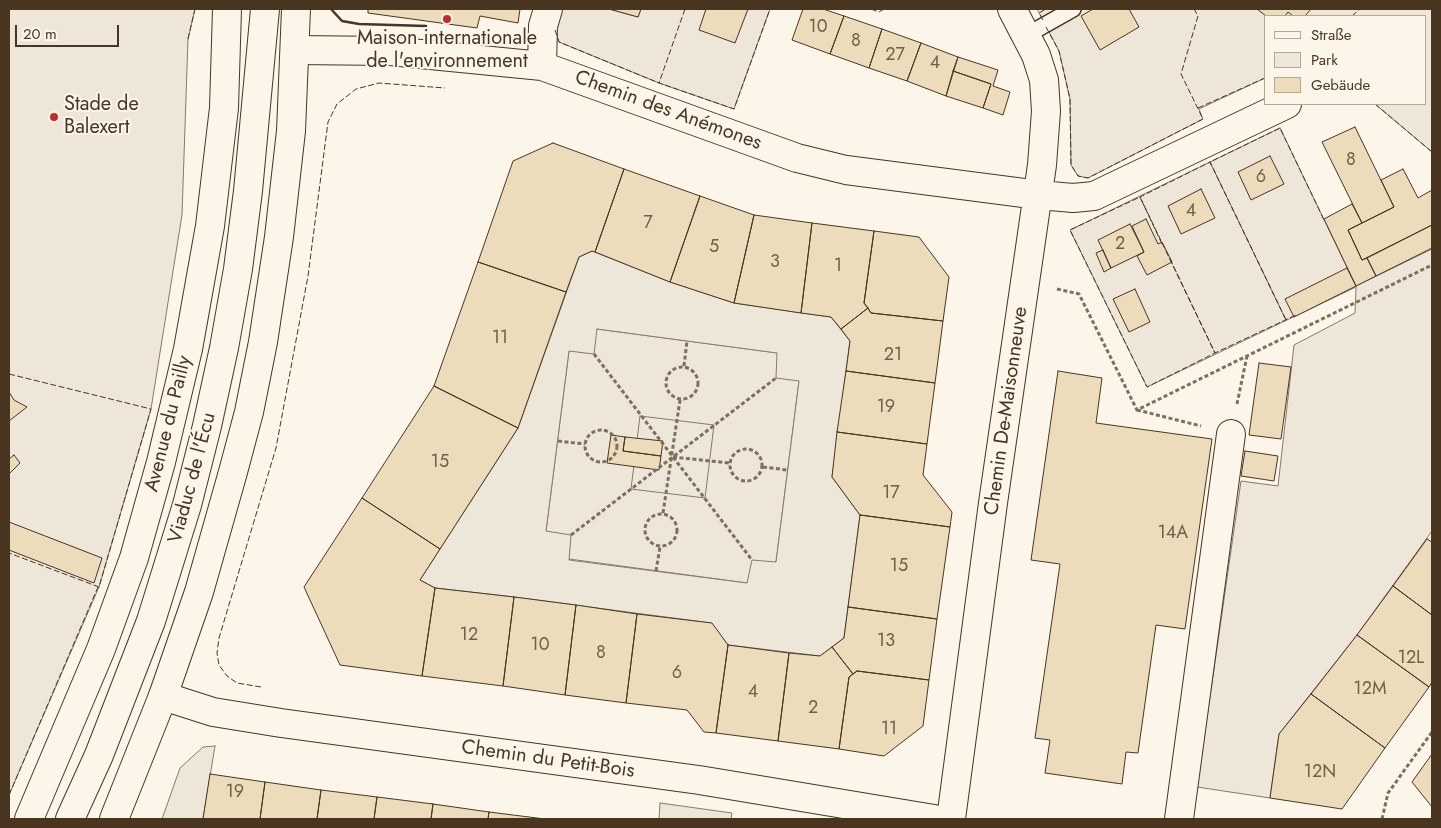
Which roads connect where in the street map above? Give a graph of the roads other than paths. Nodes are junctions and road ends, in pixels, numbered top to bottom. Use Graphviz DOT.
graph roads {
  1 [pos="227,9"];
  2 [pos="249,9"];
  3 [pos="265,9"];
  4 [pos="296,9"];
  5 [pos="548,9"];
  6 [pos="1012,9"];
  7 [pos="1073,9"];
  8 [pos="1027,35"];
  9 [pos="294,50"];
  10 [pos="542,66"];
  11 [pos="1285,105"];
  12 [pos="254,121"];
  13 [pos="1039,195"];
  14 [pos="1231,434"];
  15 [pos="163,696"];
  16 [pos="29,819"];
  17 [pos="70,819"];
  18 [pos="114,819"];
  19 [pos="934,819"];
  20 [pos="951,819"];
  21 [pos="1179,819"];
  1 -- 16 [label="street, Avenue du Pailly"];
  2 -- 12 [label="street"];
  3 -- 12 [label="street"];
  4 -- 9 [label="street"];
  5 -- 10 [label="street"];
  6 -- 8 [label="street, Chemin De-Maisonneuve"];
  7 -- 8 [label="lane"];
  8 -- 13 [label="street, Chemin De-Maisonneuve"];
  9 -- 10 [label="street, Chemin des Anémones"];
  9 -- 15 [label="street"];
  10 -- 13 [label="street, Chemin des Anémones"];
  11 -- 13 [label="street, Chemin des Anémones"];
  12 -- 17 [label="street, Viaduc de l'Écu"];
  13 -- 20 [label="street, Chemin De-Maisonneuve"];
  14 -- 21 [label="street"];
  15 -- 18 [label="street"];
  15 -- 19 [label="street, Chemin du Petit-Bois"];
}
